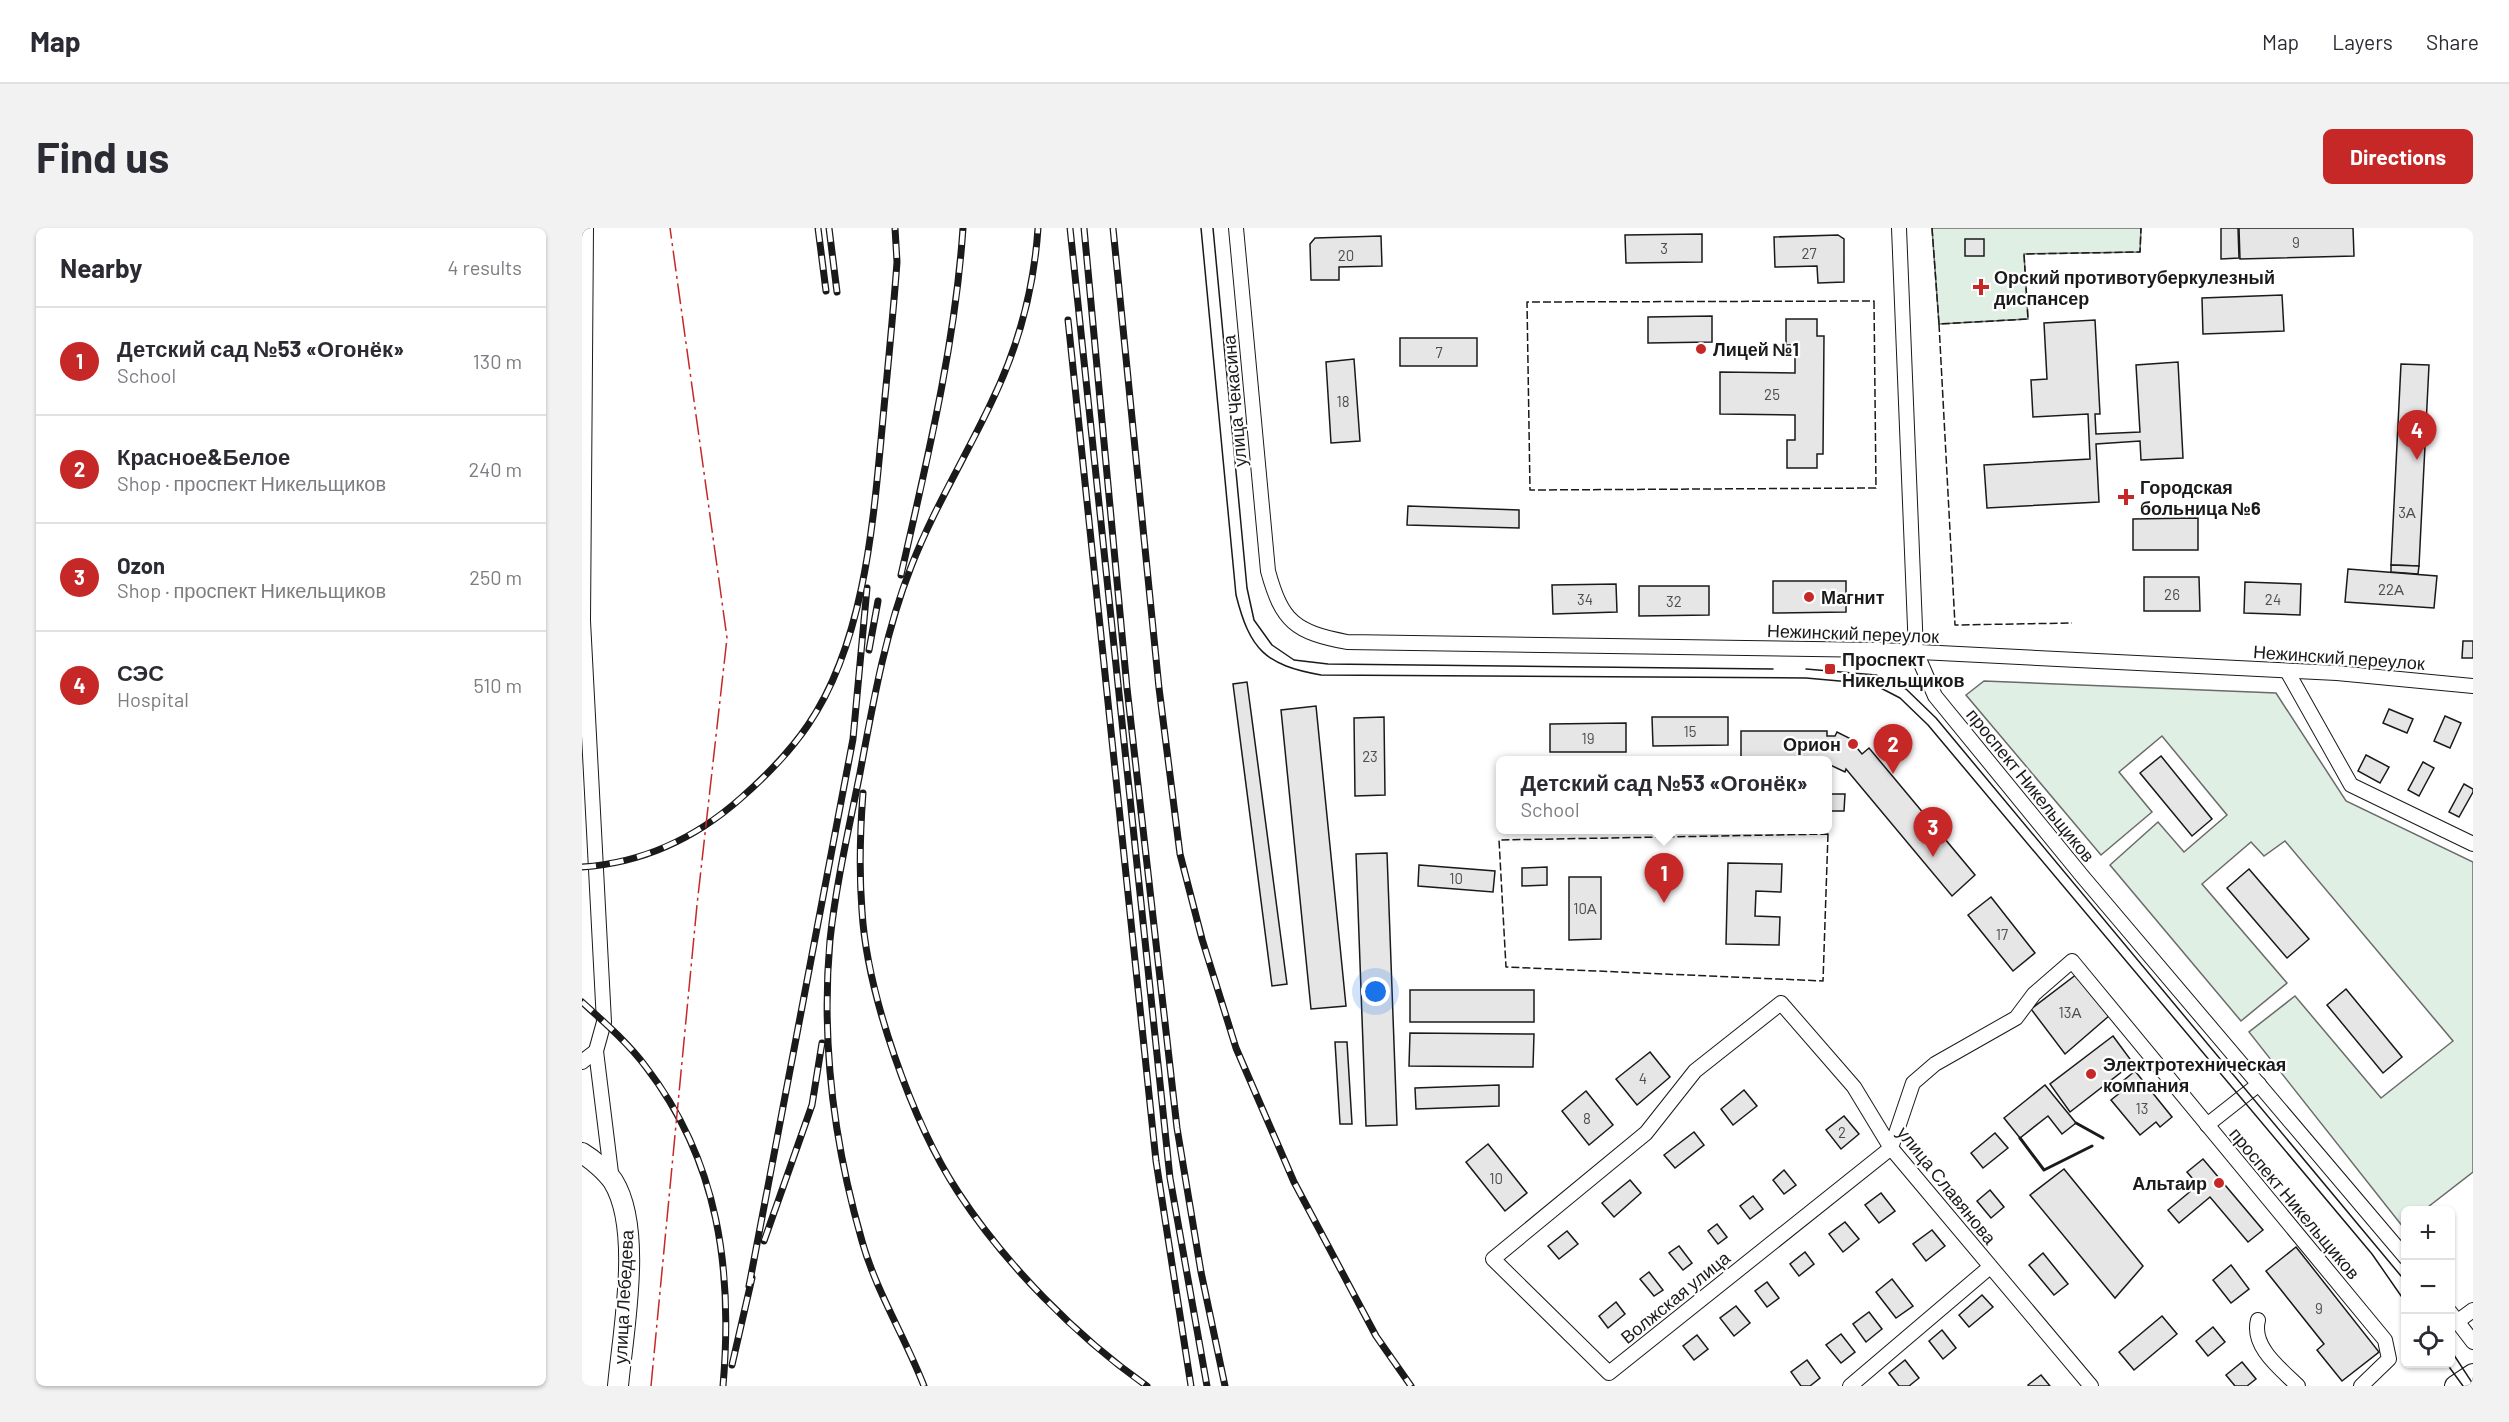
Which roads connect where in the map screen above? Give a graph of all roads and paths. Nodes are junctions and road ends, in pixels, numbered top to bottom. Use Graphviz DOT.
graph roads {
  1 [pos="586,228"];
  2 [pos="1236,228"];
  3 [pos="1899,228"];
  4 [pos="1268,571"];
  5 [pos="1916,652"];
  6 [pos="2287,671"];
  7 [pos="2473,686"];
  8 [pos="2473,844"];
  9 [pos="596,1051"];
  10 [pos="582,1062"];
  11 [pos="2259,1084"];
  12 [pos="2208,1125"];
  13 [pos="1891,1148"];
  14 [pos="582,1153"];
  15 [pos="612,1180"];
  16 [pos="2401,1251"];
  17 [pos="1493,1259"];
  18 [pos="1990,1267"];
  19 [pos="2473,1311"];
  20 [pos="2455,1316"];
  21 [pos="2455,1317"];
  22 [pos="2258,1320"];
  23 [pos="2473,1342"];
  24 [pos="2473,1374"];
  25 [pos="618,1386"];
  26 [pos="1850,1386"];
  27 [pos="2091,1386"];
  28 [pos="2298,1386"];
  29 [pos="2361,1386"];
  30 [pos="2455,1386"];
  1 -- 9 [label="street"];
  2 -- 4 [label="street, улица Чекасина"];
  3 -- 5 [label="street, проспект Никельщиков"];
  4 -- 5 [label="street, Нежинский переулок"];
  5 -- 6 [label="street, Нежинский переулок"];
  5 -- 11 [label="street, проспект Никельщиков"];
  6 -- 7 [label="street, Нежинский переулок"];
  6 -- 8 [label="street"];
  9 -- 10 [label="street"];
  9 -- 15 [label="street"];
  11 -- 12 [label="street"];
  11 -- 16 [label="street, проспект Никельщиков"];
  12 -- 13 [label="street, проспект Никельщиков"];
  12 -- 29 [label="street, проспект Никельщиков"];
  13 -- 17 [label="street, Волжская улица"];
  13 -- 17 [label="street, улица Славянова"];
  13 -- 18 [label="street, улица Славянова"];
  14 -- 15 [label="main road, улица Лебедева"];
  15 -- 25 [label="main road, улица Лебедева"];
  18 -- 26 [label="street"];
  18 -- 27 [label="street, улица Славянова"];
  19 -- 20 [label="street"];
  21 -- 23 [label="street"];
  22 -- 28 [label="street"];
  24 -- 30 [label="main road"];
}
